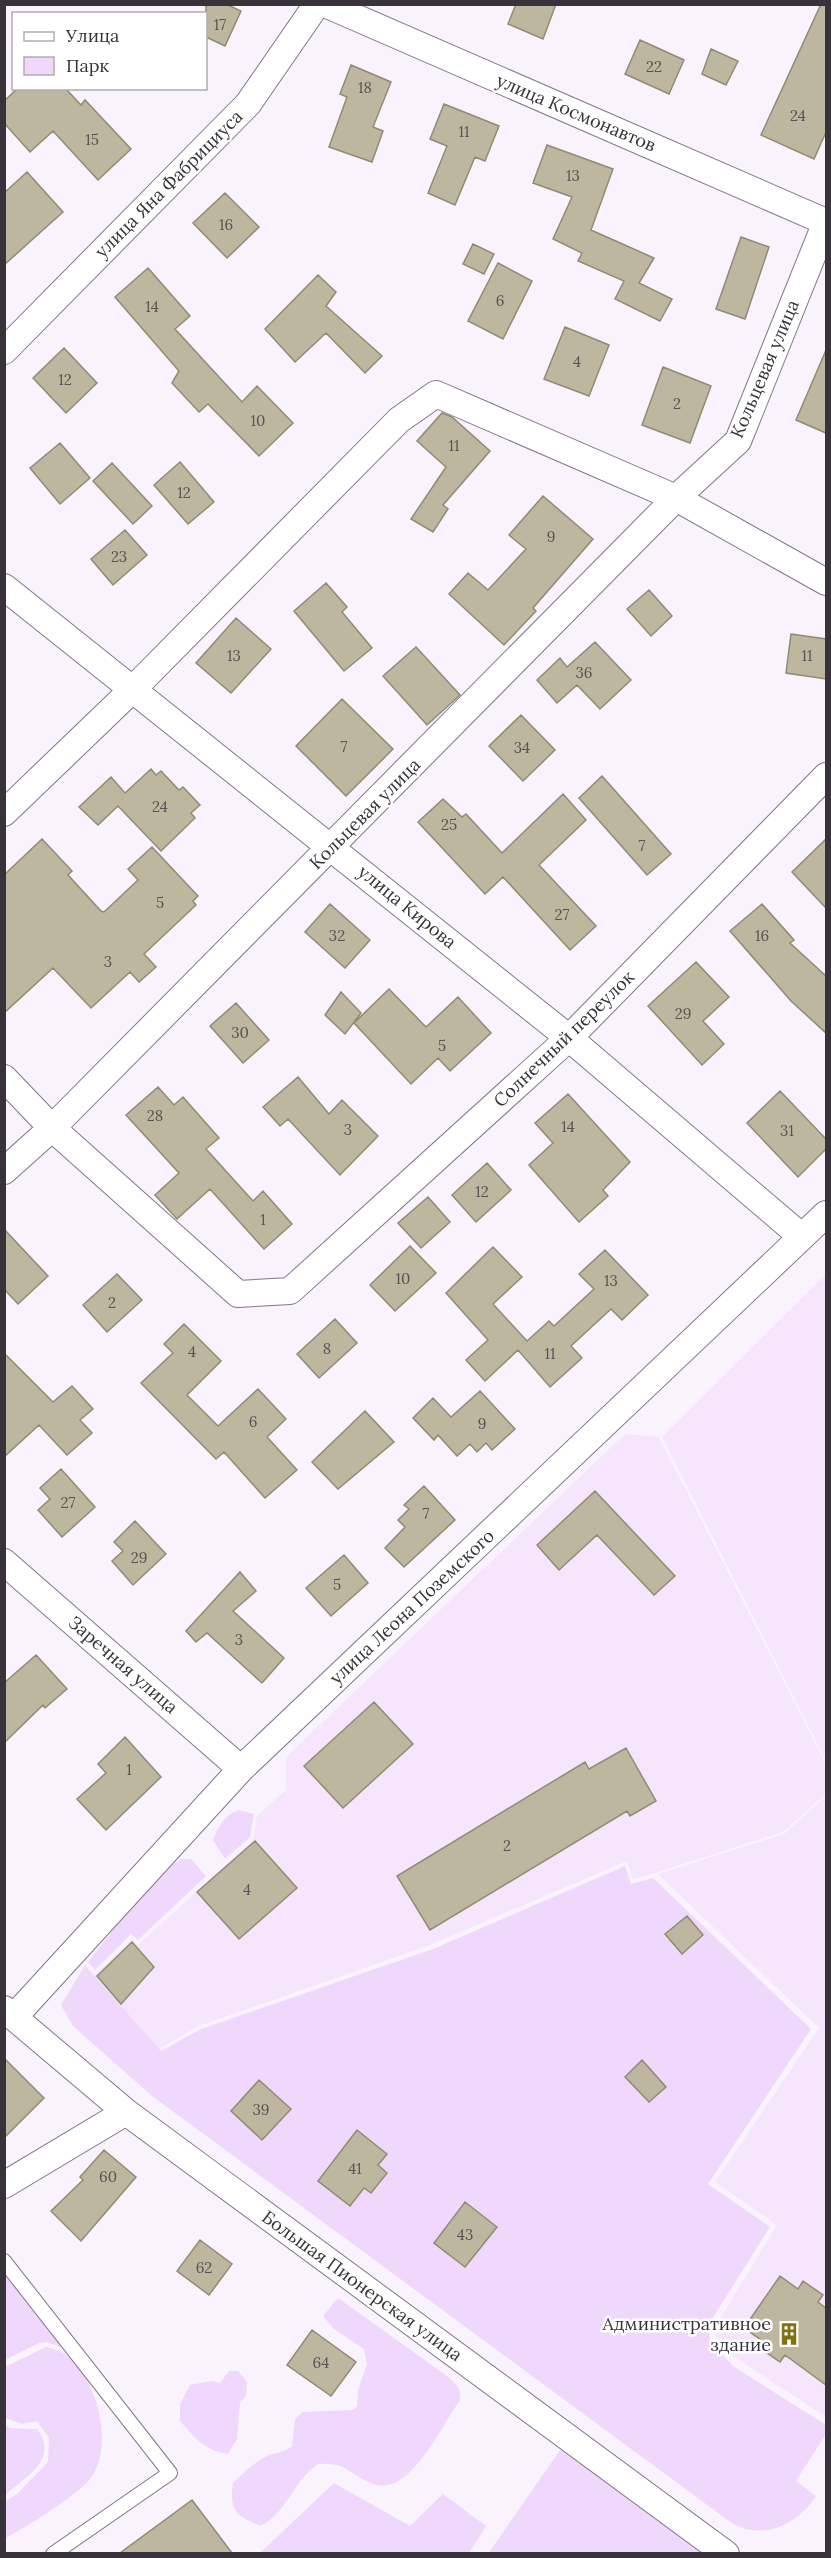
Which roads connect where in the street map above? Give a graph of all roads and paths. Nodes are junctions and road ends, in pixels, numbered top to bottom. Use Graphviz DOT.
graph roads {
  1 [pos="317,4"];
  2 [pos="325,4"];
  3 [pos="826,222"];
  4 [pos="4,351"];
  5 [pos="676,498"];
  6 [pos="826,582"];
  7 [pos="4,587"];
  8 [pos="134,688"];
  9 [pos="826,776"];
  10 [pos="4,813"];
  11 [pos="332,847"];
  12 [pos="569,1038"];
  13 [pos="4,1078"];
  14 [pos="52,1128"];
  15 [pos="4,1171"];
  16 [pos="826,1214"];
  17 [pos="802,1237"];
  18 [pos="4,1562"];
  19 [pos="241,1769"];
  20 [pos="9,2013"];
  21 [pos="126,2112"];
  22 [pos="4,2185"];
  23 [pos="4,2261"];
  24 [pos="53,2553"];
  25 [pos="726,2553"];
  1 -- 4 [label="street, улица Яна Фабрициуса"];
  2 -- 3 [label="street, улица Космонавтов"];
  3 -- 5 [label="street, Кольцевая улица"];
  5 -- 6 [label="street"];
  5 -- 8 [label="street"];
  5 -- 11 [label="street, Кольцевая улица"];
  7 -- 8 [label="street, улица Кирова"];
  8 -- 10 [label="street"];
  8 -- 11 [label="street, улица Кирова"];
  9 -- 12 [label="street, Солнечный переулок"];
  11 -- 12 [label="street, улица Кирова"];
  11 -- 14 [label="street, Кольцевая улица"];
  12 -- 14 [label="street, Солнечный переулок"];
  12 -- 17 [label="street, улица Кирова"];
  13 -- 14 [label="street"];
  14 -- 15 [label="street, Кольцевая улица"];
  16 -- 17 [label="street, улица Леона Поземского"];
  17 -- 19 [label="street, улица Леона Поземского"];
  18 -- 19 [label="street, Заречная улица"];
  19 -- 20 [label="street, улица Леона Поземского"];
  20 -- 21 [label="street, Большая Пионерская улица"];
  21 -- 22 [label="street"];
  21 -- 25 [label="street, Большая Пионерская улица"];
  23 -- 24 [label="lane"];
}
